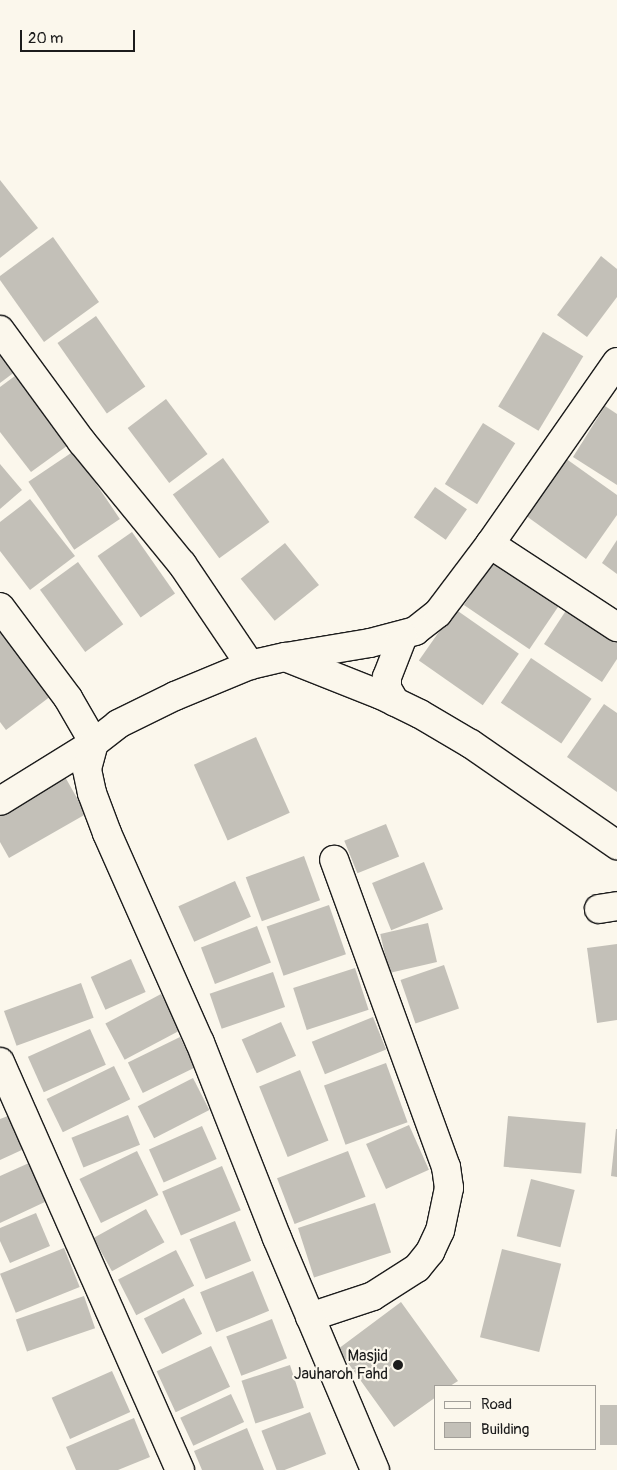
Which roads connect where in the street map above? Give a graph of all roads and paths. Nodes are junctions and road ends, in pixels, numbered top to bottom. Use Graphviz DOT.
graph roads {
  1 [pos="0,330"];
  2 [pos="617,362"];
  3 [pos="609,389"];
  4 [pos="490,544"];
  5 [pos="0,607"];
  6 [pos="617,627"];
  7 [pos="403,636"];
  8 [pos="285,657"];
  9 [pos="250,666"];
  10 [pos="395,702"];
  11 [pos="94,743"];
  12 [pos="0,801"];
  13 [pos="617,845"];
  14 [pos="334,860"];
  15 [pos="0,1062"];
  16 [pos="310,1318"];
  17 [pos="180,1470"];
  18 [pos="375,1470"];
  1 -- 9 [label="street"];
  2 -- 3 [label="street"];
  3 -- 4 [label="street"];
  4 -- 6 [label="street"];
  4 -- 7 [label="street"];
  5 -- 11 [label="street"];
  7 -- 8 [label="street"];
  7 -- 10 [label="street"];
  8 -- 9 [label="street"];
  8 -- 10 [label="street"];
  9 -- 11 [label="street"];
  10 -- 13 [label="street"];
  11 -- 12 [label="street"];
  11 -- 16 [label="street"];
  14 -- 16 [label="street"];
  15 -- 17 [label="street"];
  16 -- 18 [label="street"];
}
